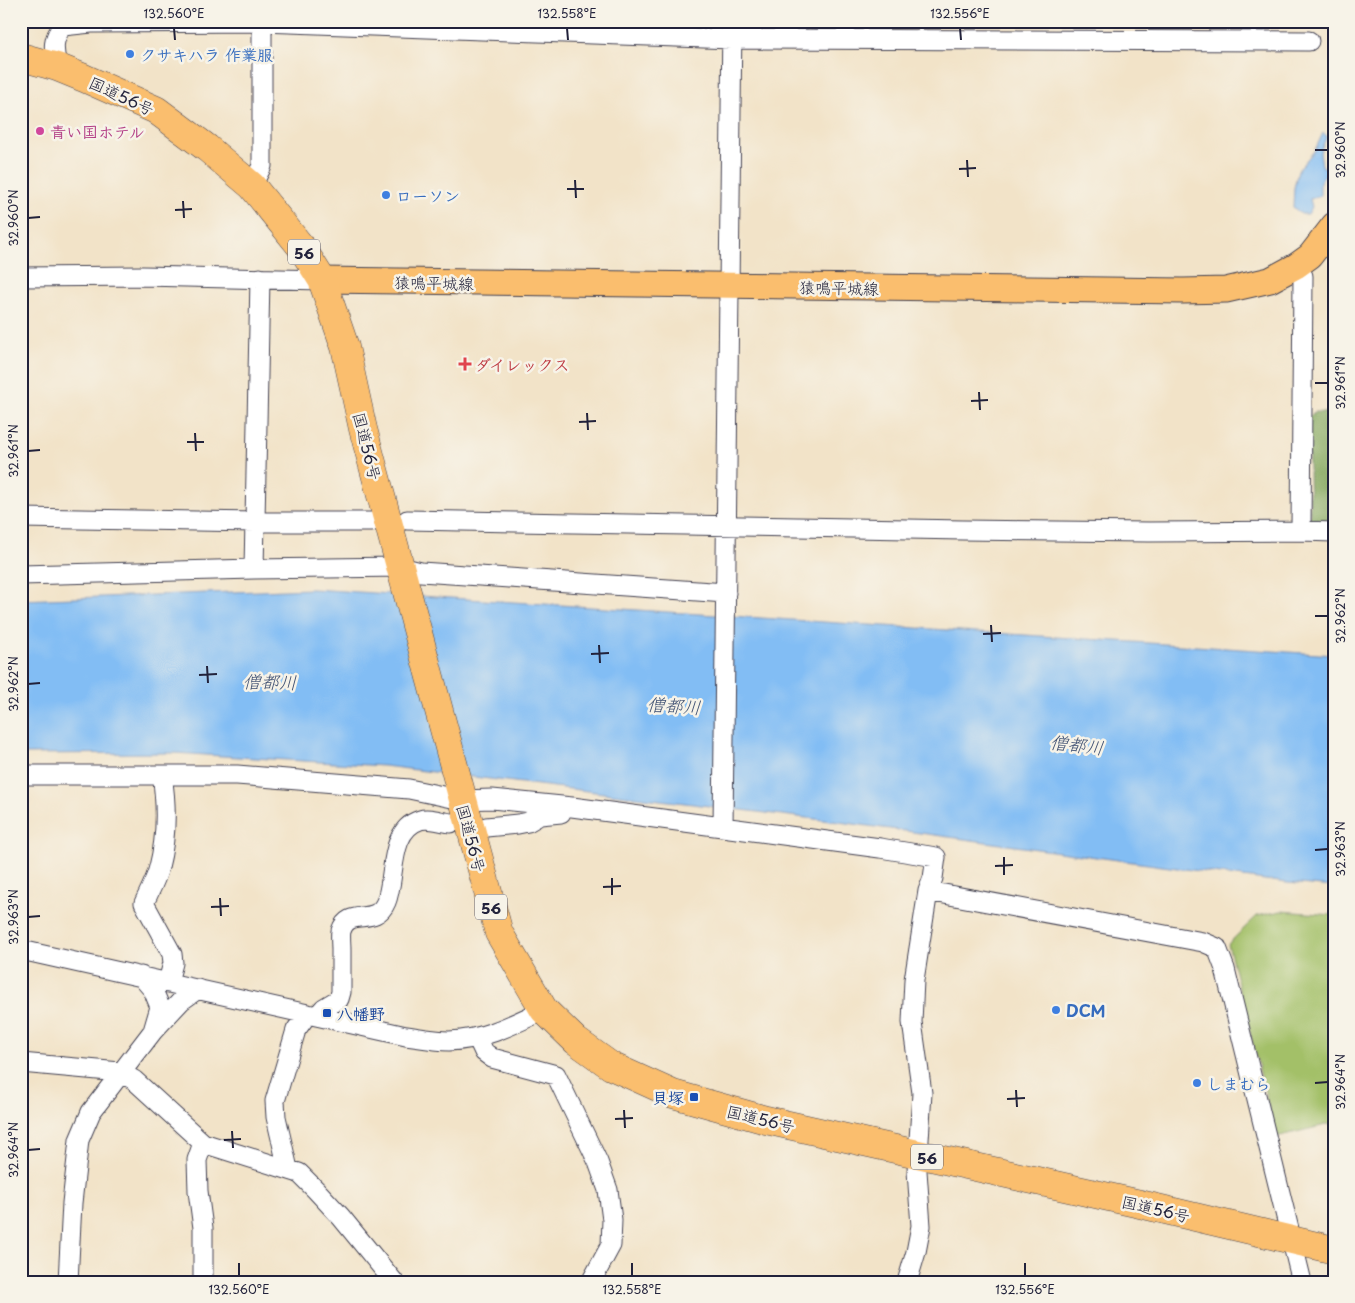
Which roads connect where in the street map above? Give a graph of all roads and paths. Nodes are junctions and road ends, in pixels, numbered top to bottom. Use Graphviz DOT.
graph roads {
  1 [pos="262,22"];
  2 [pos="732,30"];
  3 [pos="1309,42"];
  4 [pos="21,57"];
  5 [pos="57,67"];
  6 [pos="252,186"];
  7 [pos="1334,225"];
  8 [pos="1296,266"];
  9 [pos="21,277"];
  10 [pos="260,278"];
  11 [pos="322,280"];
  12 [pos="728,286"];
  13 [pos="21,518"];
  14 [pos="408,520"];
  15 [pos="254,522"];
  16 [pos="371,522"];
  17 [pos="727,526"];
  18 [pos="1301,531"];
  19 [pos="1334,532"];
  20 [pos="254,569"];
  21 [pos="21,575"];
  22 [pos="403,577"];
  23 [pos="726,598"];
  24 [pos="21,775"];
  25 [pos="162,775"];
  26 [pos="458,806"];
  27 [pos="572,807"];
  28 [pos="724,823"];
  29 [pos="486,827"];
  30 [pos="928,891"];
  31 [pos="21,950"];
  32 [pos="140,976"];
  33 [pos="168,982"];
  34 [pos="198,989"];
  35 [pos="544,1010"];
  36 [pos="312,1015"];
  37 [pos="153,1032"];
  38 [pos="477,1037"];
  39 [pos="21,1062"];
  40 [pos="120,1072"];
  41 [pos="203,1143"];
  42 [pos="918,1155"];
  43 [pos="288,1169"];
  44 [pos="1291,1241"];
  45 [pos="1334,1250"];
  46 [pos="68,1282"];
  47 [pos="203,1282"];
  48 [pos="394,1282"];
  49 [pos="591,1282"];
  50 [pos="907,1282"];
  51 [pos="1302,1282"];
  1 -- 2 [label="street"];
  1 -- 5 [label="street"];
  1 -- 6 [label="street"];
  2 -- 3 [label="street"];
  2 -- 12 [label="street"];
  4 -- 5 [label="highway, 国道56号 / 56"];
  5 -- 6 [label="highway, 国道56号 / 56"];
  6 -- 11 [label="highway, 国道56号 / 56"];
  7 -- 8 [label="main road, 猿鳴平城線"];
  8 -- 12 [label="main road, 猿鳴平城線"];
  8 -- 18 [label="street"];
  9 -- 10 [label="street"];
  10 -- 11 [label="street"];
  10 -- 15 [label="street"];
  11 -- 12 [label="main road, 猿鳴平城線"];
  11 -- 22 [label="highway, 国道56号 / 56"];
  12 -- 17 [label="street"];
  13 -- 15 [label="street"];
  14 -- 17 [label="street"];
  15 -- 16 [label="street"];
  15 -- 20 [label="street"];
  17 -- 18 [label="street"];
  17 -- 23 [label="street"];
  18 -- 19 [label="street"];
  20 -- 21 [label="street"];
  20 -- 22 [label="street"];
  22 -- 23 [label="street"];
  22 -- 26 [label="highway, 国道56号 / 56"];
  23 -- 28 [label="street"];
  24 -- 25 [label="street"];
  25 -- 26 [label="street"];
  25 -- 33 [label="street"];
  26 -- 27 [label="street"];
  26 -- 35 [label="highway, 国道56号 / 56"];
  26 -- 36 [label="street"];
  27 -- 28 [label="street"];
  27 -- 29 [label="street"];
  28 -- 30 [label="street"];
  30 -- 42 [label="street"];
  30 -- 44 [label="street"];
  31 -- 32 [label="street"];
  32 -- 33 [label="street"];
  32 -- 37 [label="street"];
  33 -- 34 [label="street"];
  34 -- 36 [label="street"];
  34 -- 37 [label="street"];
  35 -- 38 [label="street"];
  35 -- 42 [label="highway, 国道56号 / 56"];
  36 -- 38 [label="street"];
  36 -- 43 [label="street"];
  37 -- 40 [label="street"];
  38 -- 49 [label="street"];
  39 -- 40 [label="street"];
  40 -- 41 [label="street"];
  40 -- 46 [label="street"];
  41 -- 43 [label="street"];
  41 -- 47 [label="street"];
  42 -- 44 [label="highway, 国道56号 / 56"];
  42 -- 50 [label="street"];
  43 -- 48 [label="street"];
  44 -- 45 [label="highway, 国道56号 / 56"];
  44 -- 51 [label="street"];
}
